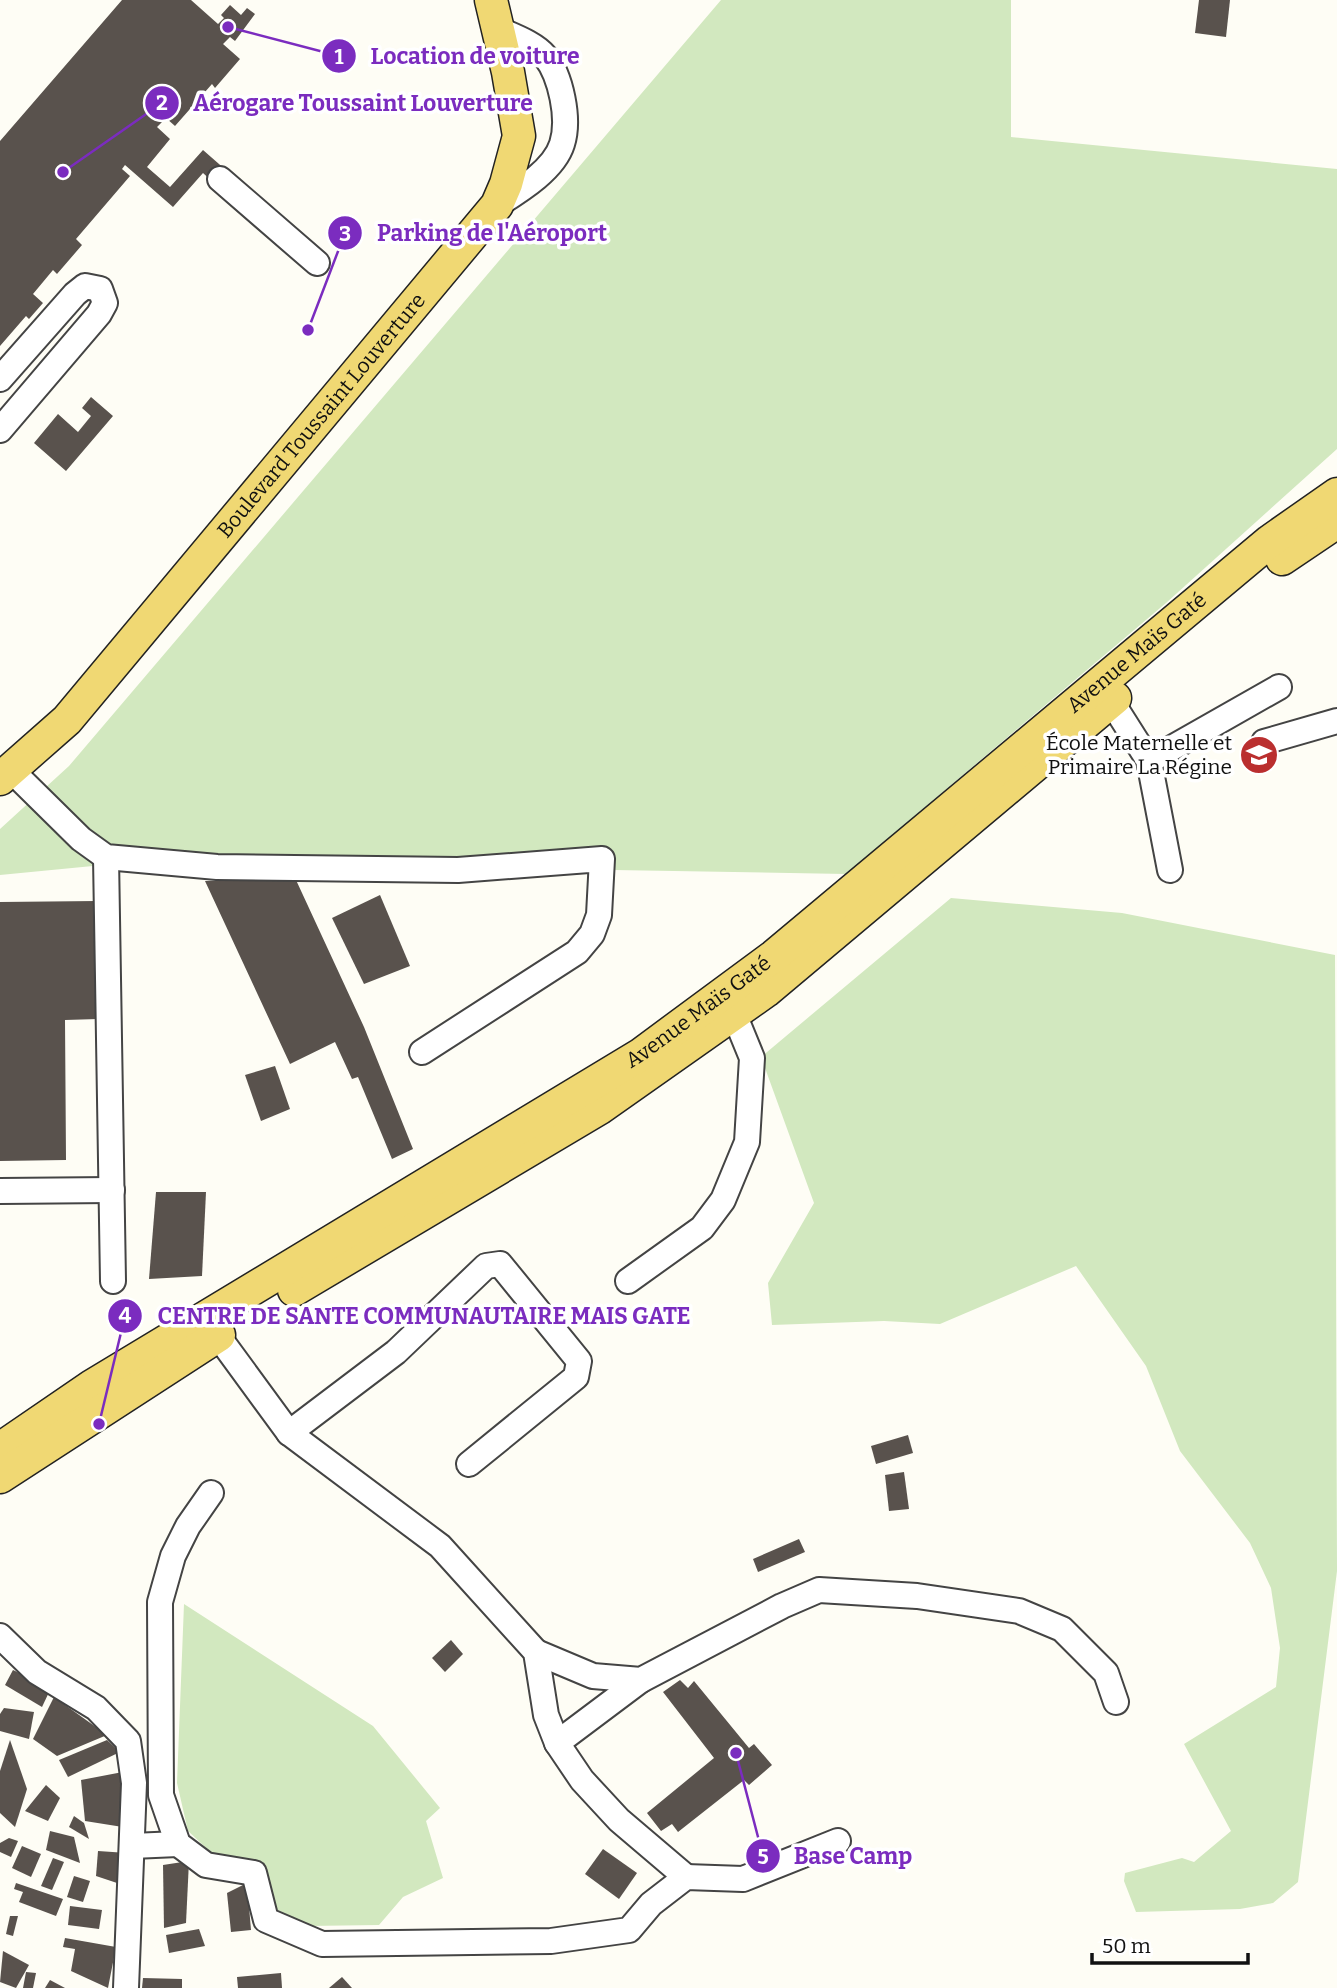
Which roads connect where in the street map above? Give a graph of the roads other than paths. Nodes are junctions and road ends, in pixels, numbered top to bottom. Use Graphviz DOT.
graph roads {
  1 [pos="494,14"];
  2 [pos="220,179"];
  3 [pos="497,205"];
  4 [pos="317,263"];
  5 [pos="0,379"];
  6 [pos="0,430"];
  7 [pos="1337,494"];
  8 [pos="1337,523"];
  9 [pos="1279,687"];
  10 [pos="1111,701"];
  11 [pos="1337,721"];
  12 [pos="1264,743"];
  13 [pos="1149,761"];
  14 [pos="6,775"];
  15 [pos="106,857"];
  16 [pos="1170,870"];
  17 [pos="734,1014"];
  18 [pos="422,1052"];
  19 [pos="0,1191"];
  20 [pos="112,1191"];
  21 [pos="113,1281"];
  22 [pos="628,1281"];
  23 [pos="212,1327"];
  24 [pos="289,1433"];
  25 [pos="0,1449"];
  26 [pos="469,1464"];
  27 [pos="0,1477"];
  28 [pos="211,1493"];
  29 [pos="0,1636"];
  30 [pos="536,1652"];
  31 [pos="641,1680"];
  32 [pos="1116,1702"];
  33 [pos="557,1743"];
  34 [pos="838,1841"];
  35 [pos="178,1844"];
  36 [pos="132,1846"];
  37 [pos="686,1877"];
  38 [pos="126,1988"];
  1 -- 3 [label="main road, Boulevard Toussaint Louverture"];
  1 -- 3 [label="street"];
  2 -- 4 [label="street"];
  3 -- 14 [label="main road, Boulevard Toussaint Louverture"];
  5 -- 6 [label="street"];
  7 -- 23 [label="main road, Avenue Maïs Gaté"];
  8 -- 10 [label="main road, Avenue Maïs Gaté"];
  9 -- 13 [label="street"];
  10 -- 13 [label="street"];
  10 -- 17 [label="main road, Avenue Maïs Gaté"];
  11 -- 12 [label="street"];
  13 -- 16 [label="street"];
  14 -- 15 [label="street"];
  15 -- 18 [label="street"];
  15 -- 20 [label="street"];
  17 -- 22 [label="street"];
  17 -- 23 [label="main road, Avenue Maïs Gaté"];
  19 -- 20 [label="street"];
  20 -- 21 [label="street"];
  23 -- 24 [label="street"];
  23 -- 25 [label="main road, Avenue Maïs Gaté"];
  23 -- 27 [label="main road, Avenue Maïs Gaté"];
  24 -- 26 [label="street"];
  24 -- 30 [label="street"];
  28 -- 35 [label="street"];
  29 -- 36 [label="street"];
  30 -- 31 [label="street"];
  30 -- 33 [label="street"];
  31 -- 32 [label="street"];
  31 -- 33 [label="street"];
  33 -- 37 [label="street"];
  34 -- 37 [label="street"];
  35 -- 36 [label="street"];
  35 -- 37 [label="street"];
  36 -- 38 [label="street"];
}
